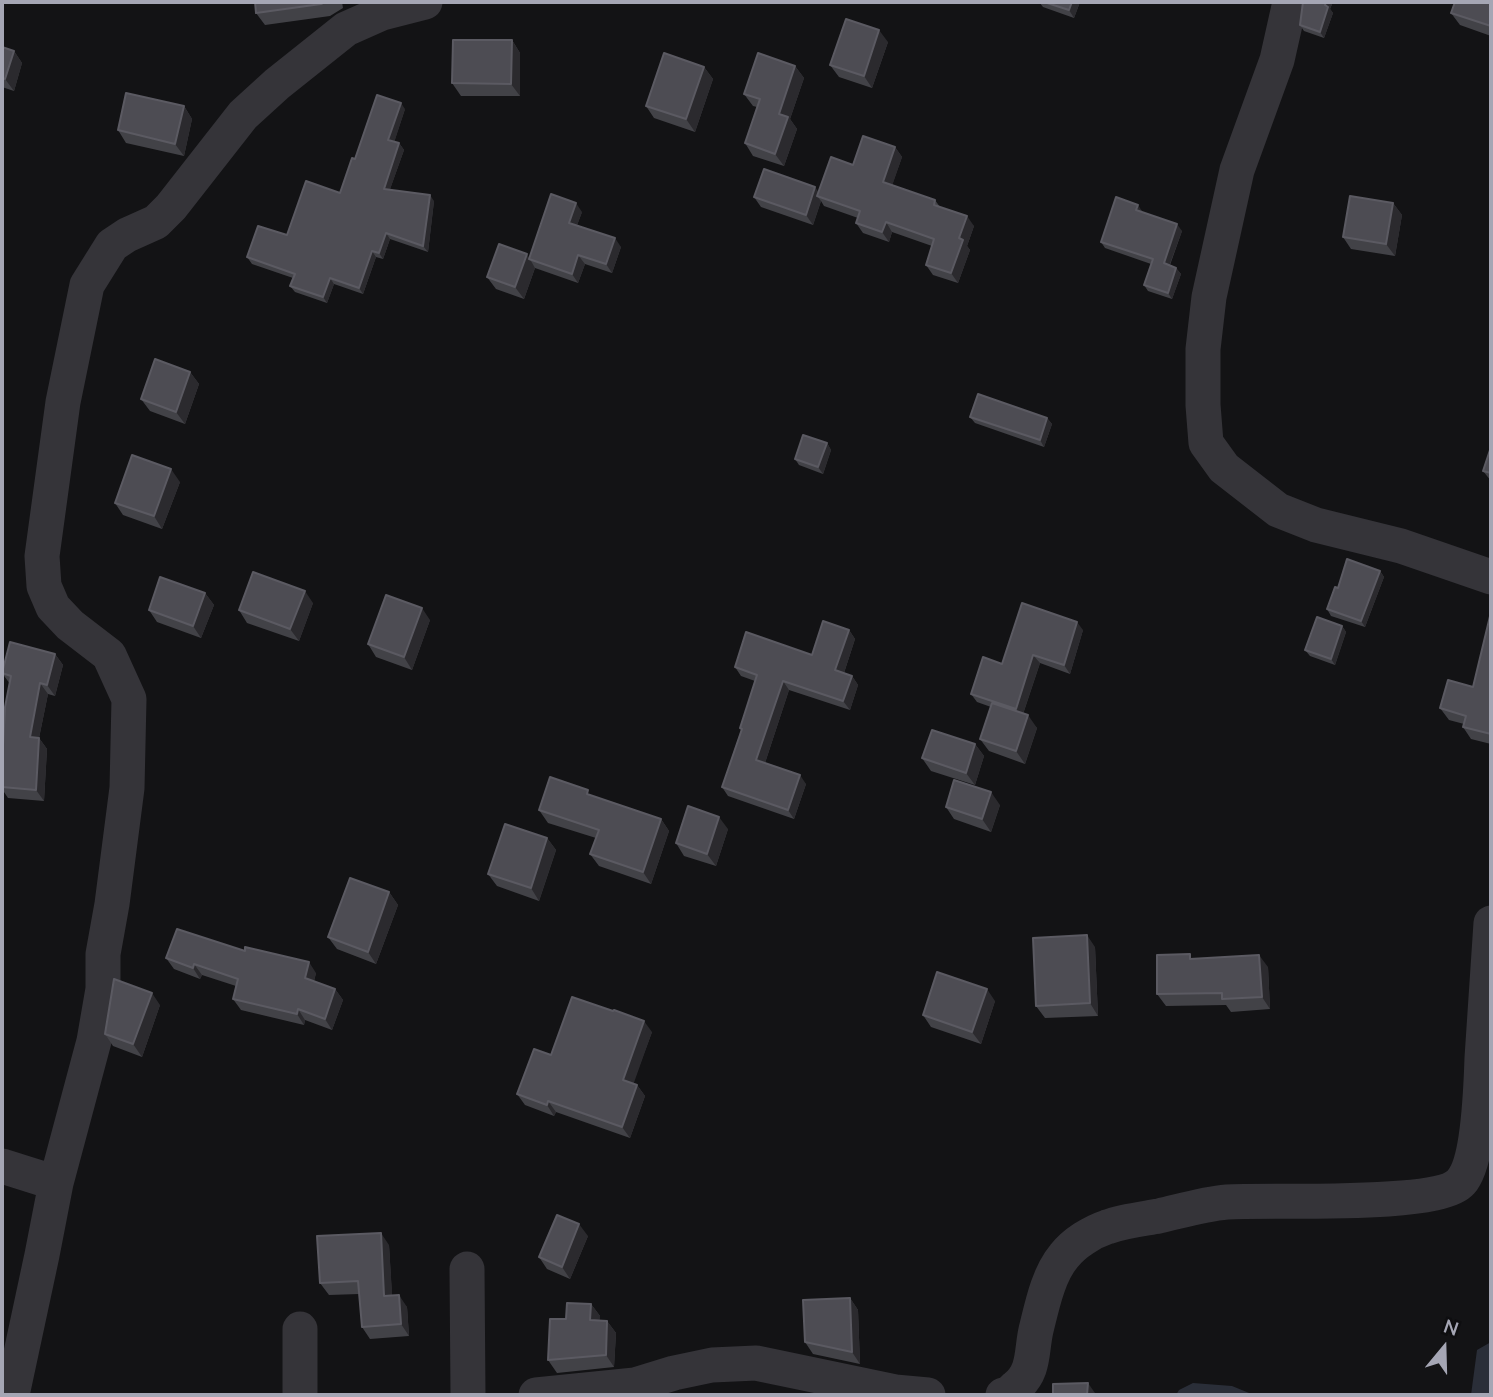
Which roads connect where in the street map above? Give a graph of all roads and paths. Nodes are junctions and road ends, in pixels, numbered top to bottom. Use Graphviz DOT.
graph roads {
  1 [pos="425,2"];
  2 [pos="1290,2"];
  3 [pos="1491,577"];
  4 [pos="1491,923"];
  5 [pos="1487,1059"];
  6 [pos="2,1166"];
  7 [pos="55,1183"];
  8 [pos="467,1269"];
  9 [pos="300,1329"];
  10 [pos="12,1395"];
  11 [pos="300,1395"];
  12 [pos="468,1395"];
  13 [pos="536,1395"];
  14 [pos="928,1395"];
  15 [pos="1003,1395"];
  1 -- 7 [label="street"];
  2 -- 3 [label="street"];
  4 -- 5 [label="street"];
  5 -- 15 [label="street"];
  6 -- 7 [label="street"];
  7 -- 10 [label="street"];
  8 -- 12 [label="street"];
  9 -- 11 [label="street"];
  13 -- 14 [label="street"];
}
